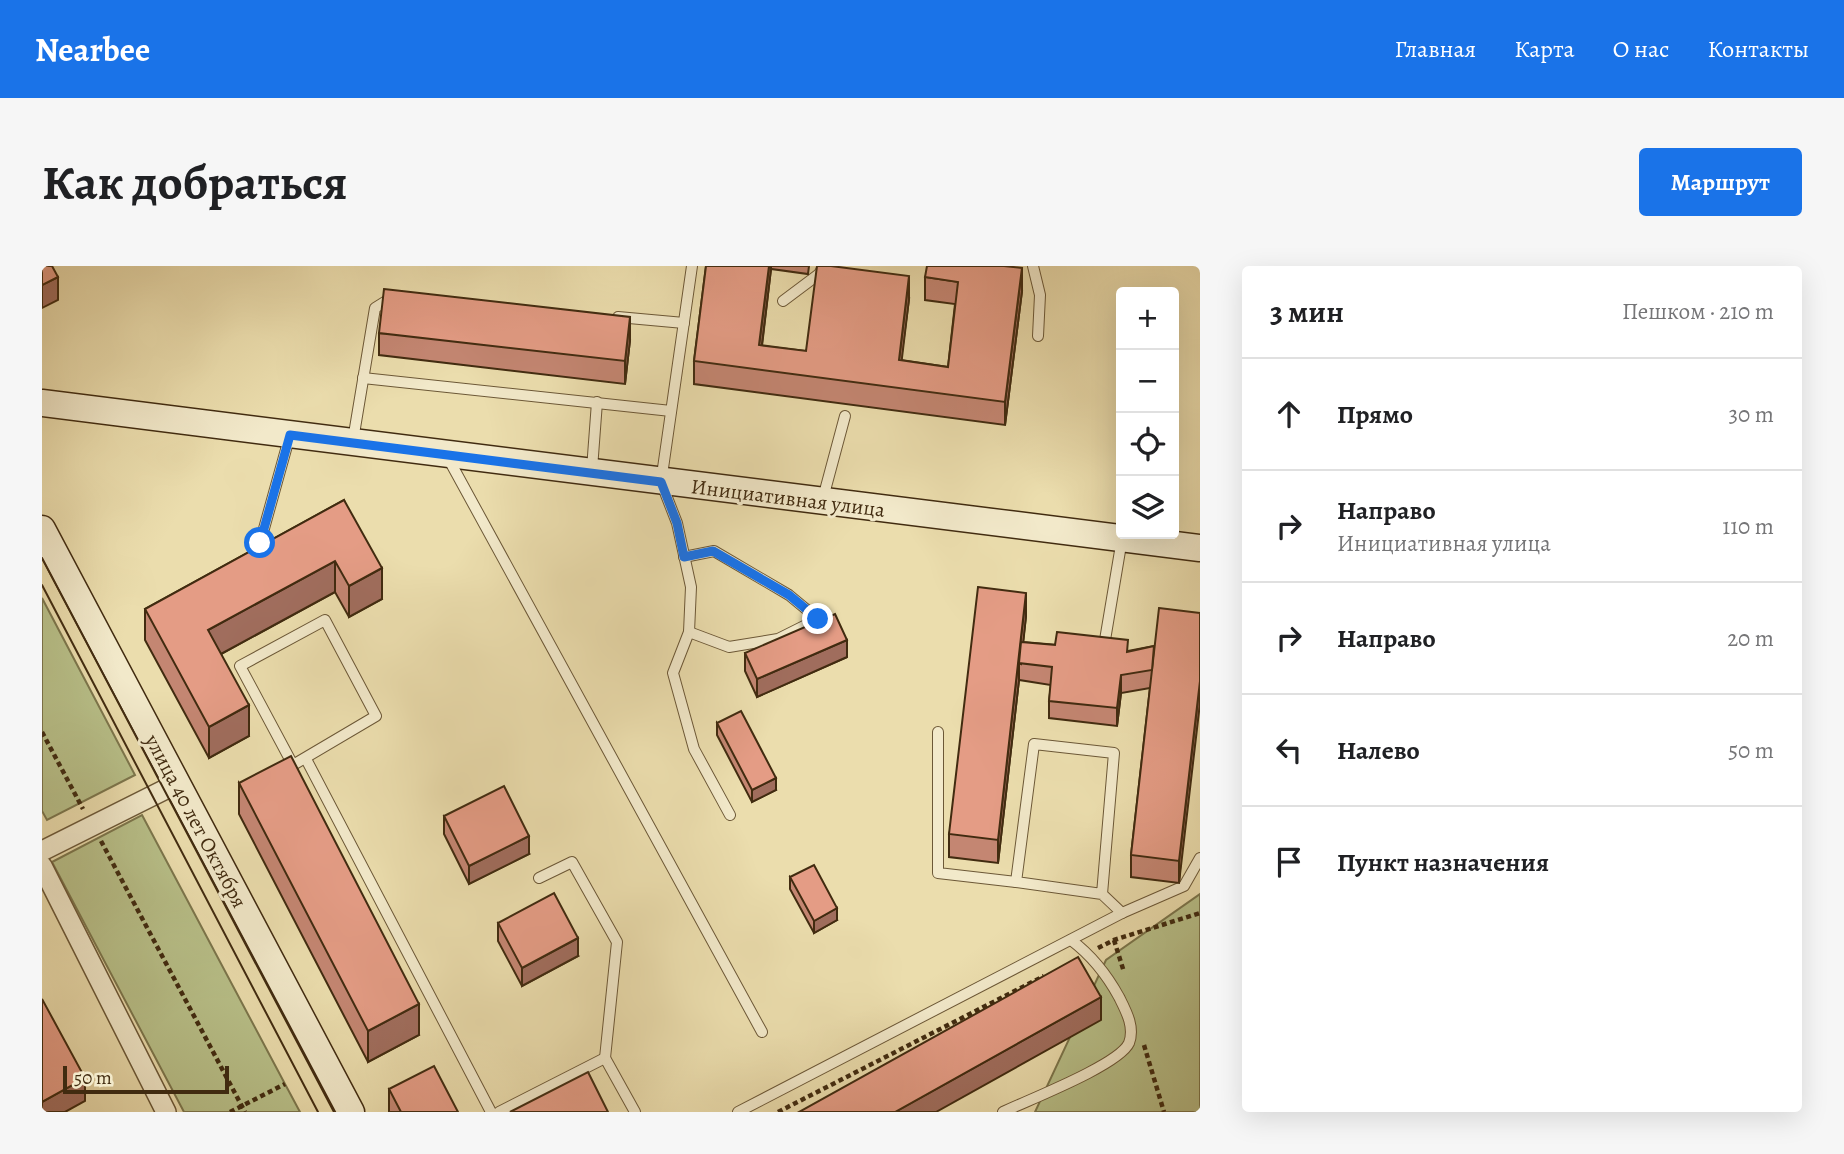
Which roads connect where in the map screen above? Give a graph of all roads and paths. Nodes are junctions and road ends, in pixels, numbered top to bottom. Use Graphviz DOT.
graph roads {
  1 [pos="692,266"];
  2 [pos="824,266"];
  3 [pos="1033,266"];
  4 [pos="407,298"];
  5 [pos="783,301"];
  6 [pos="601,316"];
  7 [pos="684,323"];
  8 [pos="1038,336"];
  9 [pos="363,378"];
  10 [pos="597,402"];
  11 [pos="42,403"];
  12 [pos="671,411"];
  13 [pos="845,416"];
  14 [pos="290,435"];
  15 [pos="353,443"];
  16 [pos="446,454"];
  17 [pos="591,473"];
  18 [pos="661,482"];
  19 [pos="822,502"];
  20 [pos="42,529"];
  21 [pos="1116,538"];
  22 [pos="1122,539"];
  23 [pos="260,543"];
  24 [pos="1200,548"];
  25 [pos="684,557"];
  26 [pos="689,632"];
  27 [pos="1105,640"];
  28 [pos="42,732"];
  29 [pos="938,732"];
  30 [pos="306,759"];
  31 [pos="176,784"];
  32 [pos="730,815"];
  33 [pos="92,825"];
  34 [pos="42,851"];
  35 [pos="1200,858"];
  36 [pos="42,866"];
  37 [pos="539,878"];
  38 [pos="1016,882"];
  39 [pos="1102,894"];
  40 [pos="1122,913"];
  41 [pos="1200,914"];
  42 [pos="1072,940"];
  43 [pos="1114,940"];
  44 [pos="1051,972"];
  45 [pos="762,1032"];
  46 [pos="605,1058"];
  47 [pos="285,1084"];
  48 [pos="242,1106"];
  49 [pos="166,1112"];
  50 [pos="230,1112"];
  51 [pos="245,1112"];
  52 [pos="351,1112"];
  53 [pos="491,1112"];
  54 [pos="499,1112"];
  55 [pos="635,1112"];
  56 [pos="738,1112"];
  57 [pos="778,1112"];
  58 [pos="1003,1112"];
  1 -- 7 [label="lane"];
  2 -- 5 [label="lane"];
  3 -- 8 [label="lane"];
  4 -- 9 [label="lane"];
  6 -- 7 [label="lane"];
  7 -- 12 [label="lane"];
  9 -- 10 [label="lane"];
  9 -- 15 [label="lane"];
  10 -- 12 [label="lane"];
  10 -- 17 [label="lane"];
  11 -- 14 [label="main road, Инициативная улица"];
  12 -- 18 [label="lane"];
  13 -- 19 [label="lane"];
  14 -- 15 [label="main road, Инициативная улица"];
  14 -- 23 [label="lane"];
  15 -- 16 [label="main road, Инициативная улица"];
  16 -- 17 [label="main road, Инициативная улица"];
  16 -- 45 [label="lane"];
  17 -- 18 [label="main road, Инициативная улица"];
  18 -- 19 [label="main road, Инициативная улица"];
  18 -- 25 [label="lane"];
  19 -- 21 [label="main road, Инициативная улица"];
  20 -- 31 [label="main road, улица 40 лет Октября"];
  22 -- 24 [label="main road, Инициативная улица"];
  22 -- 27 [label="lane"];
  25 -- 26 [label="lane"];
  25 -- 26 [label="lane"];
  26 -- 32 [label="lane"];
  28 -- 33 [label="path"];
  29 -- 38 [label="lane"];
  30 -- 30 [label="lane"];
  30 -- 53 [label="lane"];
  31 -- 33 [label="street"];
  31 -- 52 [label="main road, улица 40 лет Октября"];
  33 -- 34 [label="street"];
  33 -- 48 [label="path"];
  35 -- 40 [label="lane"];
  36 -- 49 [label="street"];
  37 -- 46 [label="lane"];
  38 -- 39 [label="lane"];
  38 -- 39 [label="lane"];
  39 -- 40 [label="lane"];
  40 -- 42 [label="lane"];
  41 -- 43 [label="path"];
  42 -- 56 [label="lane"];
  42 -- 58 [label="lane"];
  44 -- 57 [label="path"];
  46 -- 54 [label="lane"];
  46 -- 55 [label="lane"];
  47 -- 48 [label="path"];
  48 -- 50 [label="path"];
  48 -- 51 [label="path"];
}
